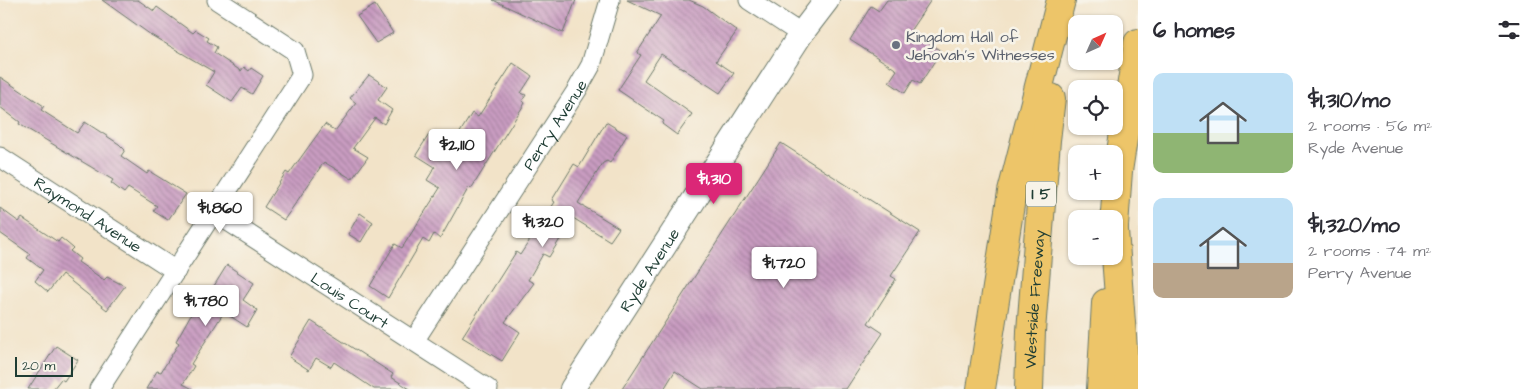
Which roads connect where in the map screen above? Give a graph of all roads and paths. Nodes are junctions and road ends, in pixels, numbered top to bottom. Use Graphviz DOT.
graph roads {
  1 [pos="217,0"];
  2 [pos="610,0"];
  3 [pos="750,0"];
  4 [pos="827,0"];
  5 [pos="1061,0"];
  6 [pos="1065,0"];
  7 [pos="802,34"];
  8 [pos="1138,43"];
  9 [pos="0,157"];
  10 [pos="1115,210"];
  11 [pos="214,212"];
  12 [pos="1110,265"];
  13 [pos="1117,265"];
  14 [pos="176,271"];
  15 [pos="414,340"];
  16 [pos="99,389"];
  17 [pos="488,389"];
  18 [pos="572,389"];
  19 [pos="981,389"];
  20 [pos="1029,389"];
  21 [pos="1101,389"];
  22 [pos="1126,389"];
  1 -- 11 [label="street"];
  2 -- 15 [label="street, Perry Avenue"];
  3 -- 7 [label="street"];
  4 -- 7 [label="street, Ryde Avenue"];
  5 -- 19 [label="highway"];
  6 -- 20 [label="highway, Westside Freeway / I 5"];
  7 -- 18 [label="street, Ryde Avenue"];
  8 -- 10 [label="highway"];
  9 -- 14 [label="street, Raymond Avenue"];
  11 -- 14 [label="street"];
  11 -- 15 [label="street, Louis Court"];
  12 -- 21 [label="highway"];
  13 -- 22 [label="highway"];
  14 -- 16 [label="street"];
  15 -- 17 [label="street, Louis Court"];
}
